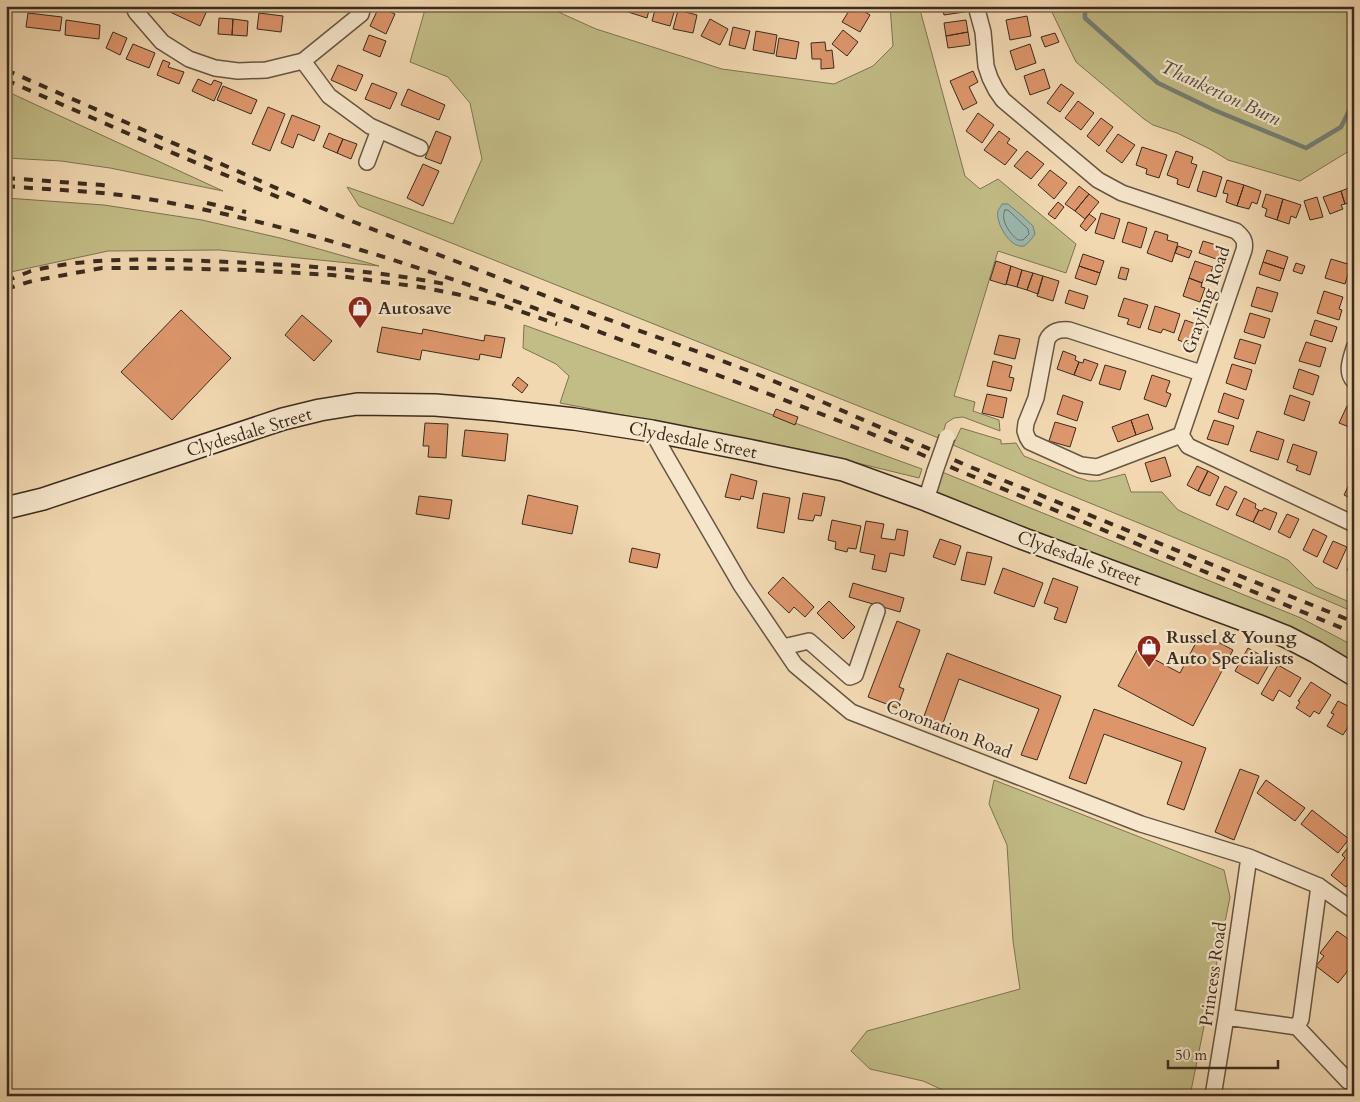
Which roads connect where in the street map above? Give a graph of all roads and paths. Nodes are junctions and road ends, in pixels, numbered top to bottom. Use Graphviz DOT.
graph roads {
  1 [pos="133,6"];
  2 [pos="364,6"];
  3 [pos="976,6"];
  4 [pos="303,61"];
  5 [pos="379,130"];
  6 [pos="420,148"];
  7 [pos="367,162"];
  8 [pos="1354,348"];
  9 [pos="1201,373"];
  10 [pos="1354,380"];
  11 [pos="652,431"];
  12 [pos="1181,435"];
  13 [pos="948,437"];
  14 [pos="926,500"];
  15 [pos="6,508"];
  16 [pos="1354,524"];
  17 [pos="877,611"];
  18 [pos="783,647"];
  19 [pos="1354,675"];
  20 [pos="1249,857"];
  21 [pos="1319,886"];
  22 [pos="1354,911"];
  23 [pos="1226,1017"];
  24 [pos="1297,1027"];
  25 [pos="1348,1081"];
  26 [pos="1213,1096"];
  1 -- 4 [label="street"];
  2 -- 4 [label="street"];
  3 -- 9 [label="street, Grayling Road"];
  4 -- 5 [label="street"];
  5 -- 6 [label="street"];
  5 -- 7 [label="street"];
  8 -- 10 [label="street"];
  9 -- 12 [label="street, Grayling Road"];
  9 -- 12 [label="street"];
  11 -- 14 [label="main road, Clydesdale Street"];
  11 -- 15 [label="main road, Clydesdale Street"];
  11 -- 18 [label="street, Coronation Road"];
  12 -- 16 [label="street"];
  13 -- 14 [label="street, bridge"];
  14 -- 19 [label="main road, Clydesdale Street"];
  17 -- 18 [label="street"];
  18 -- 20 [label="street, Coronation Road"];
  20 -- 21 [label="street, Coronation Road"];
  20 -- 23 [label="street, Princess Road"];
  21 -- 22 [label="street, Coronation Road"];
  21 -- 24 [label="street"];
  23 -- 24 [label="street"];
  23 -- 26 [label="street, Princess Road"];
  24 -- 25 [label="street"];
}
